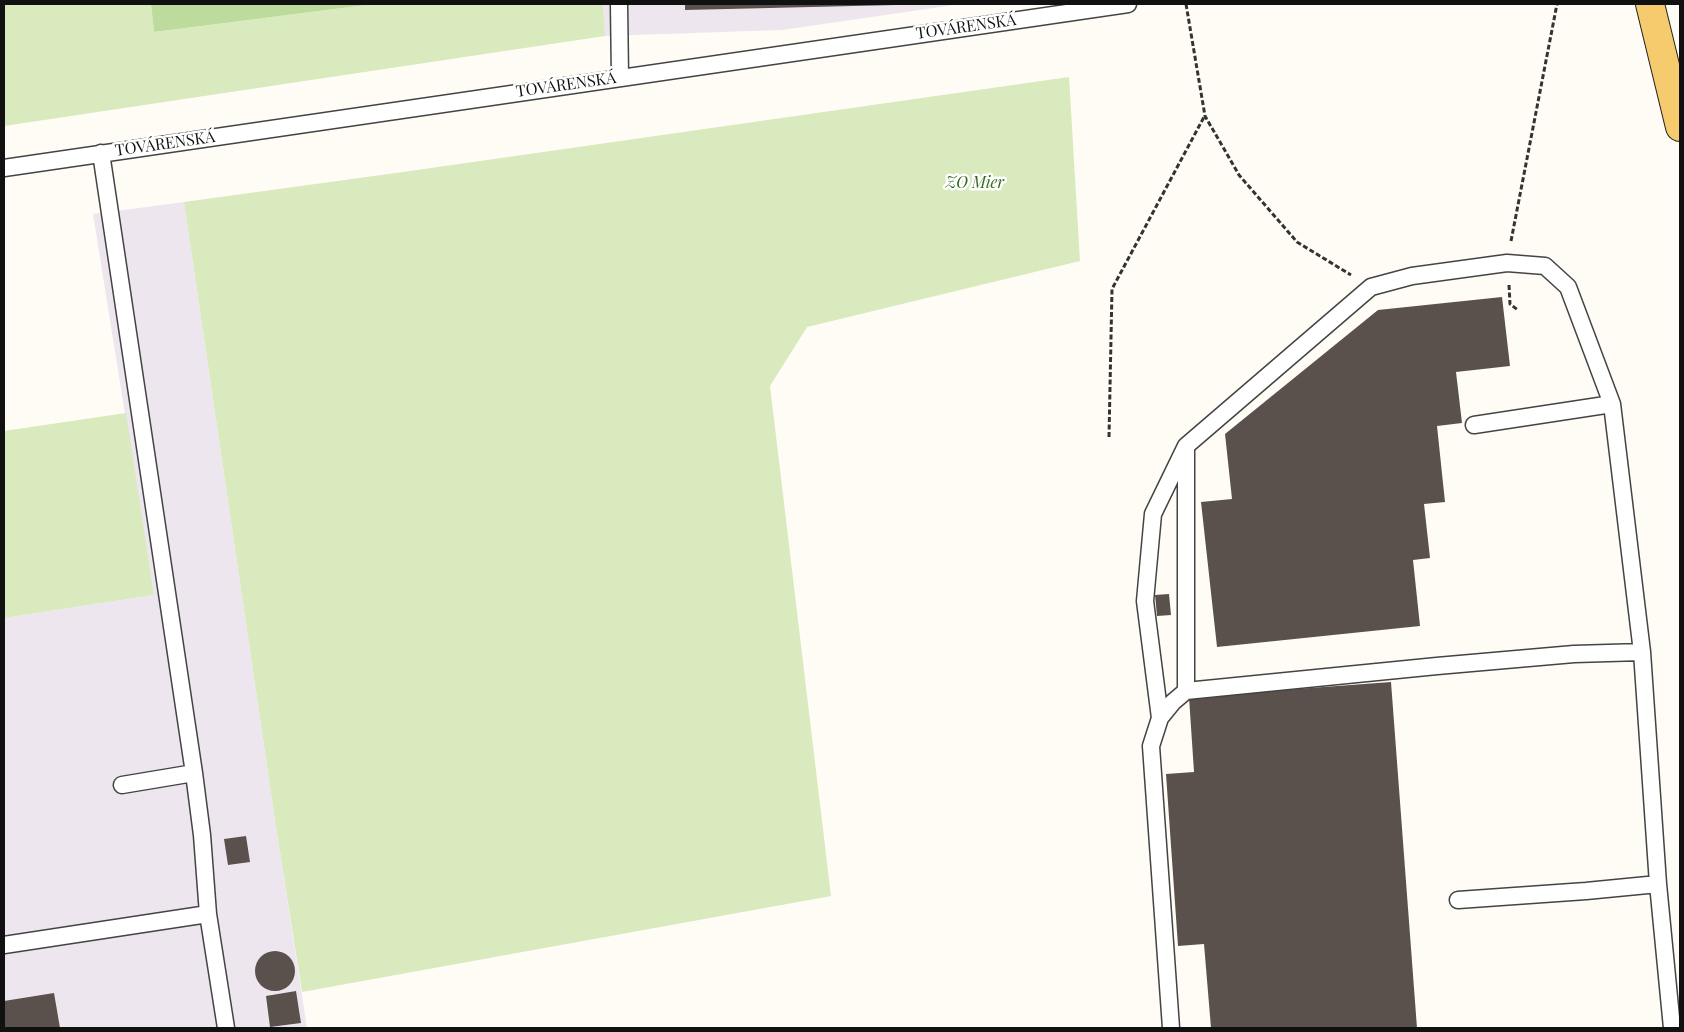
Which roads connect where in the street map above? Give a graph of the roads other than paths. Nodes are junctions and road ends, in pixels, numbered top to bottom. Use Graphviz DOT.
graph roads {
  1 [pos="619,4"];
  2 [pos="1128,4"];
  3 [pos="1650,4"];
  4 [pos="620,77"];
  5 [pos="1680,127"];
  6 [pos="101,153"];
  7 [pos="4,168"];
  8 [pos="1612,404"];
  9 [pos="1474,424"];
  10 [pos="1186,446"];
  11 [pos="1642,652"];
  12 [pos="1186,691"];
  13 [pos="1160,718"];
  14 [pos="194,772"];
  15 [pos="122,785"];
  16 [pos="1658,884"];
  17 [pos="1458,900"];
  18 [pos="208,914"];
  19 [pos="4,945"];
  20 [pos="226,1028"];
  21 [pos="1171,1028"];
  22 [pos="1672,1028"];
  1 -- 4 [label="lane"];
  2 -- 4 [label="lane, TOVÁRENSKÁ"];
  3 -- 5 [label="main road"];
  4 -- 6 [label="lane, TOVÁRENSKÁ"];
  6 -- 7 [label="lane, TOVÁRENSKÁ"];
  6 -- 14 [label="lane"];
  8 -- 9 [label="lane"];
  8 -- 10 [label="lane"];
  8 -- 11 [label="lane"];
  10 -- 12 [label="lane"];
  10 -- 13 [label="lane"];
  11 -- 12 [label="lane"];
  11 -- 16 [label="lane"];
  12 -- 13 [label="lane"];
  13 -- 21 [label="lane"];
  14 -- 15 [label="lane"];
  14 -- 18 [label="lane"];
  16 -- 17 [label="lane"];
  16 -- 22 [label="lane"];
  18 -- 19 [label="lane"];
  18 -- 20 [label="lane"];
}
